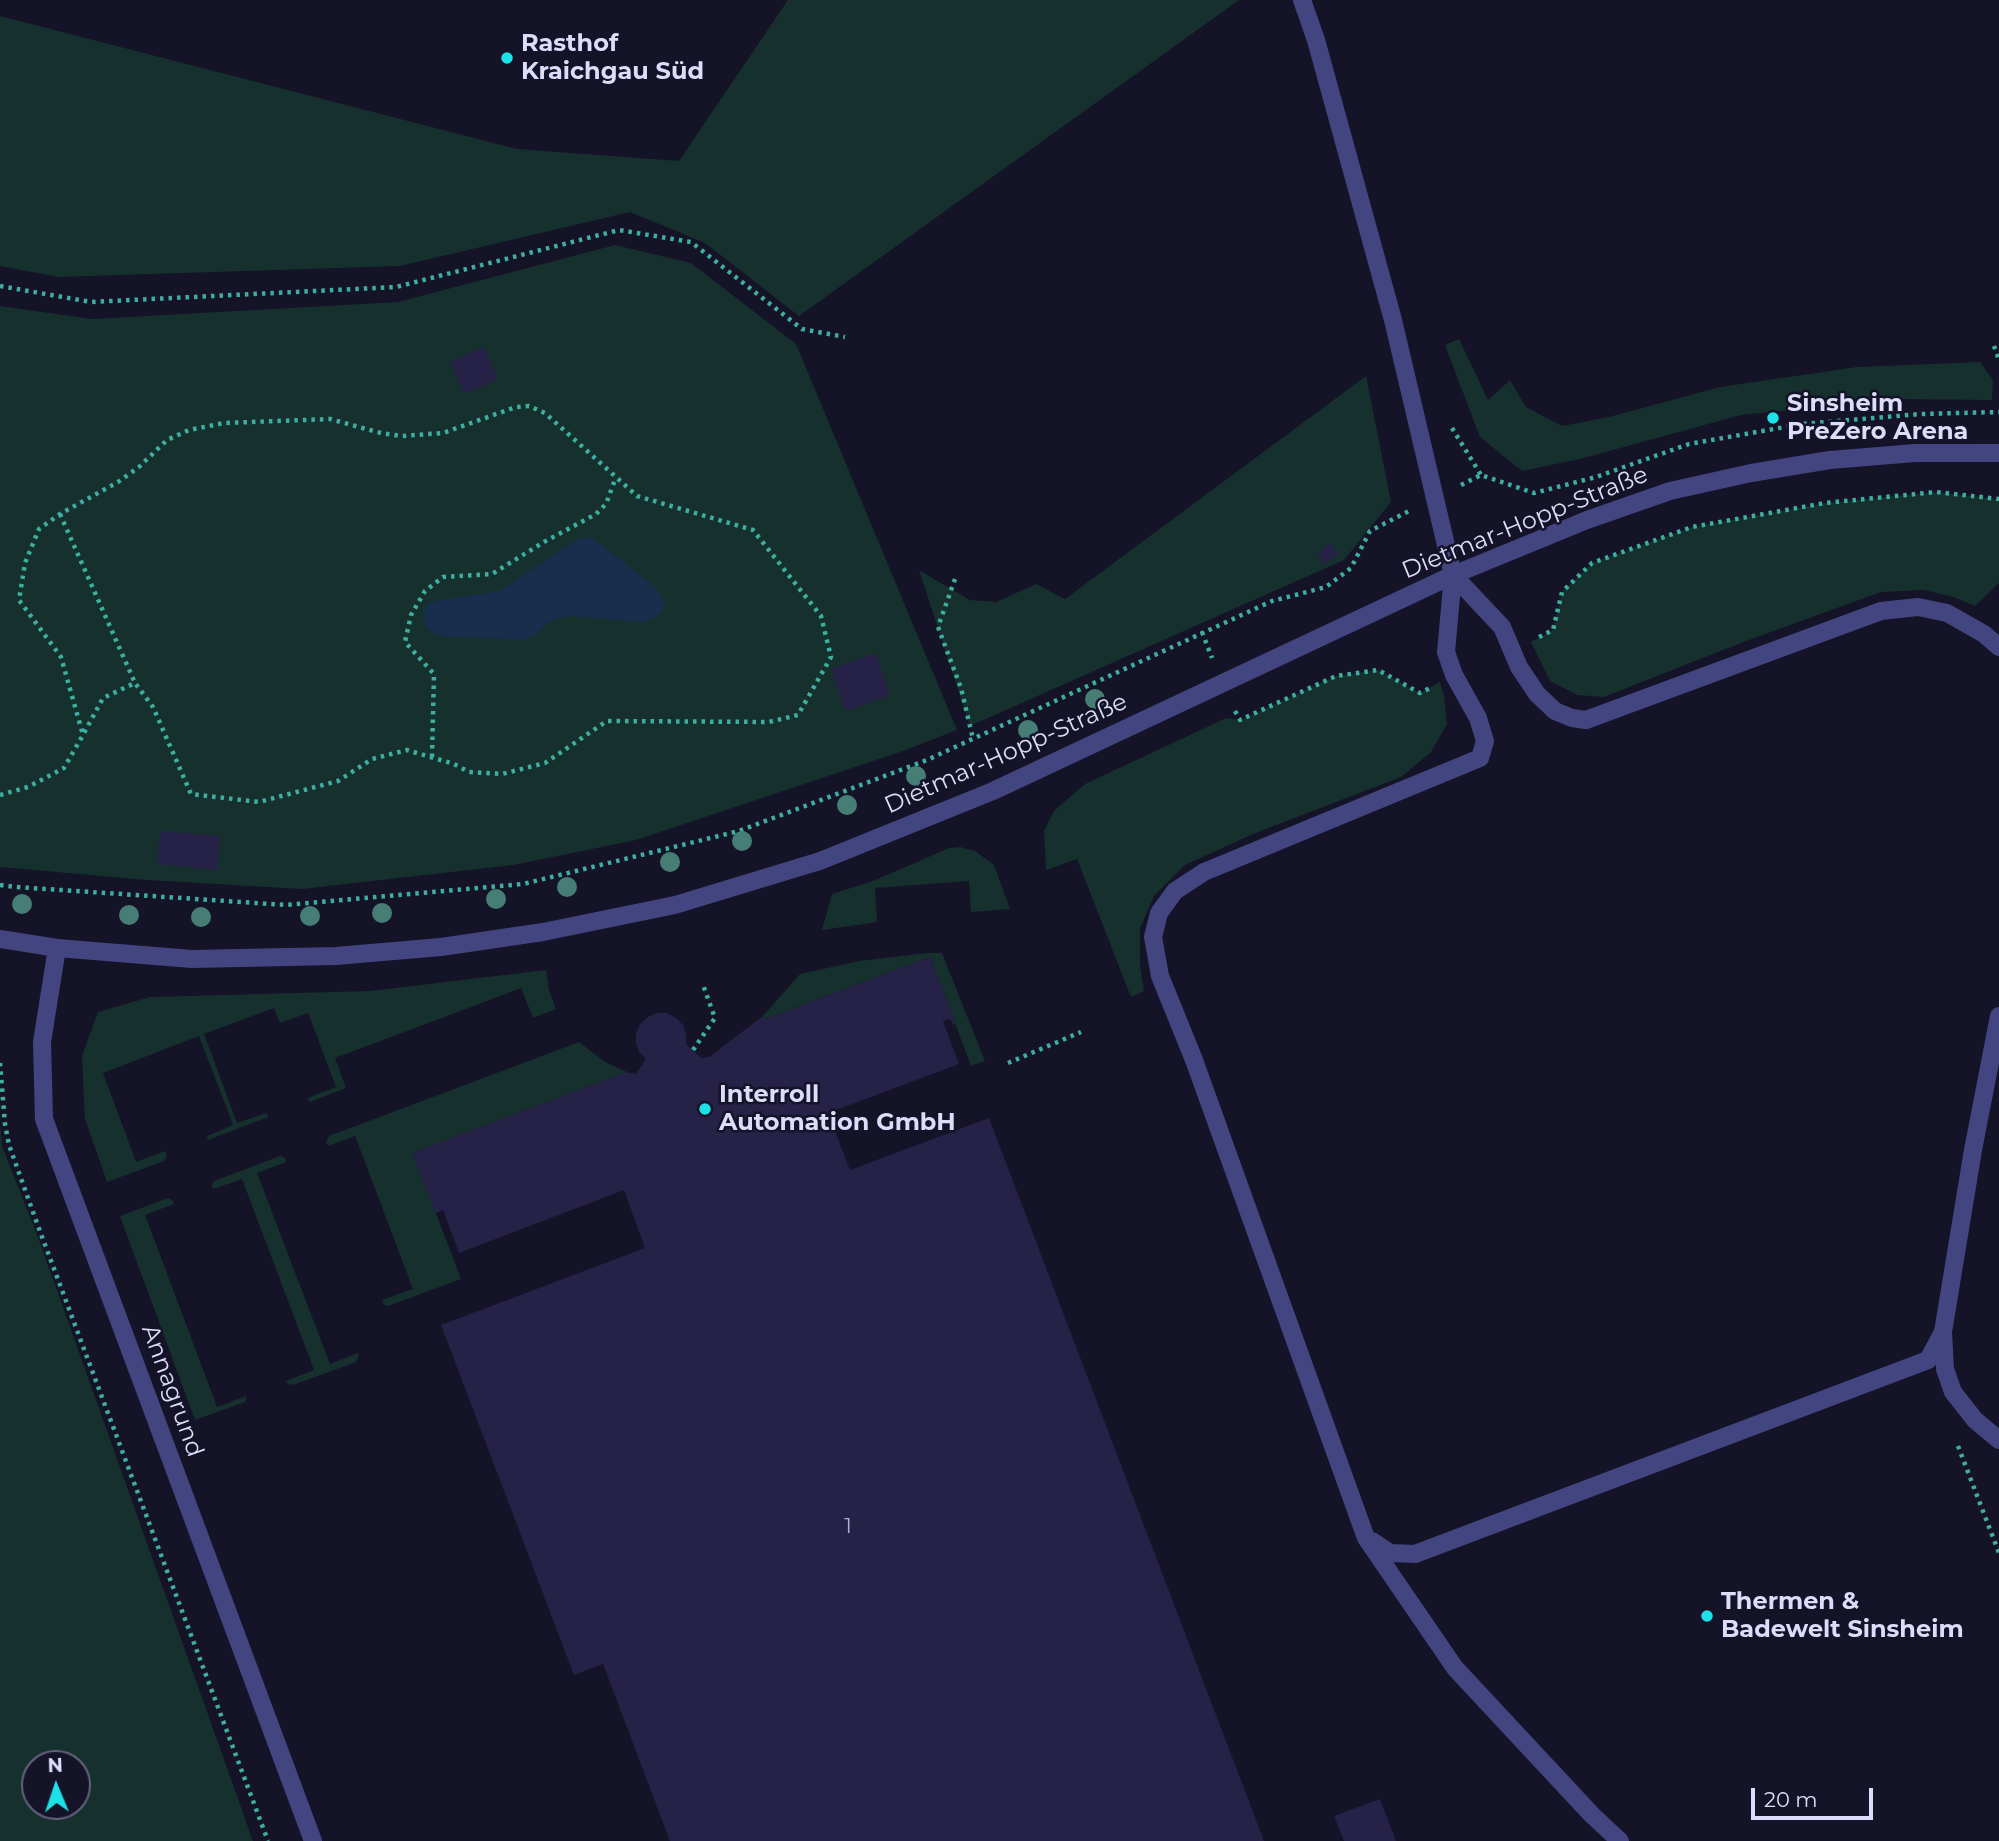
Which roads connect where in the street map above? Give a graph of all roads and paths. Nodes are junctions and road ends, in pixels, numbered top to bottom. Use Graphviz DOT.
graph roads {
  1 [pos="1301,0"];
  2 [pos="0,286"];
  3 [pos="845,337"];
  4 [pos="1994,346"];
  5 [pos="1999,360"];
  6 [pos="1999,412"];
  7 [pos="1999,453"];
  8 [pos="616,477"];
  9 [pos="1436,497"];
  10 [pos="1999,499"];
  11 [pos="60,514"];
  12 [pos="1453,575"];
  13 [pos="955,579"];
  14 [pos="1202,632"];
  15 [pos="1999,646"];
  16 [pos="1513,650"];
  17 [pos="1454,675"];
  18 [pos="135,683"];
  19 [pos="1221,684"];
  20 [pos="83,735"];
  21 [pos="973,738"];
  22 [pos="432,757"];
  23 [pos="0,795"];
  24 [pos="0,885"];
  25 [pos="0,939"];
  26 [pos="57,948"];
  27 [pos="704,985"];
  28 [pos="1999,1016"];
  29 [pos="1081,1032"];
  30 [pos="693,1050"];
  31 [pos="1008,1062"];
  32 [pos="0,1063"];
  33 [pos="1943,1332"];
  34 [pos="1954,1435"];
  35 [pos="1999,1440"];
  36 [pos="1366,1538"];
  37 [pos="1999,1553"];
  38 [pos="268,1841"];
  39 [pos="313,1841"];
  40 [pos="1620,1841"];
  1 -- 9 [label="street"];
  2 -- 3 [label="path"];
  4 -- 5 [label="path"];
  6 -- 9 [label="path"];
  7 -- 12 [label="street, Dietmar-Hopp-Straße"];
  8 -- 11 [label="path"];
  8 -- 22 [label="path"];
  8 -- 22 [label="path"];
  9 -- 12 [label="street"];
  9 -- 14 [label="path"];
  10 -- 16 [label="path"];
  11 -- 18 [label="path"];
  11 -- 20 [label="path"];
  12 -- 16 [label="street"];
  12 -- 17 [label="street"];
  12 -- 19 [label="street, Dietmar-Hopp-Straße"];
  13 -- 21 [label="path"];
  14 -- 19 [label="path"];
  14 -- 21 [label="path"];
  15 -- 16 [label="street"];
  17 -- 19 [label="path"];
  17 -- 36 [label="street"];
  18 -- 20 [label="path"];
  18 -- 22 [label="path"];
  19 -- 26 [label="street, Dietmar-Hopp-Straße"];
  20 -- 23 [label="path"];
  21 -- 24 [label="path"];
  25 -- 26 [label="street, Dietmar-Hopp-Straße"];
  26 -- 39 [label="street, Annagrund"];
  27 -- 30 [label="path"];
  28 -- 33 [label="street"];
  29 -- 31 [label="path"];
  32 -- 38 [label="path"];
  33 -- 35 [label="street"];
  33 -- 36 [label="street"];
  34 -- 37 [label="path"];
  36 -- 40 [label="street"];
}
